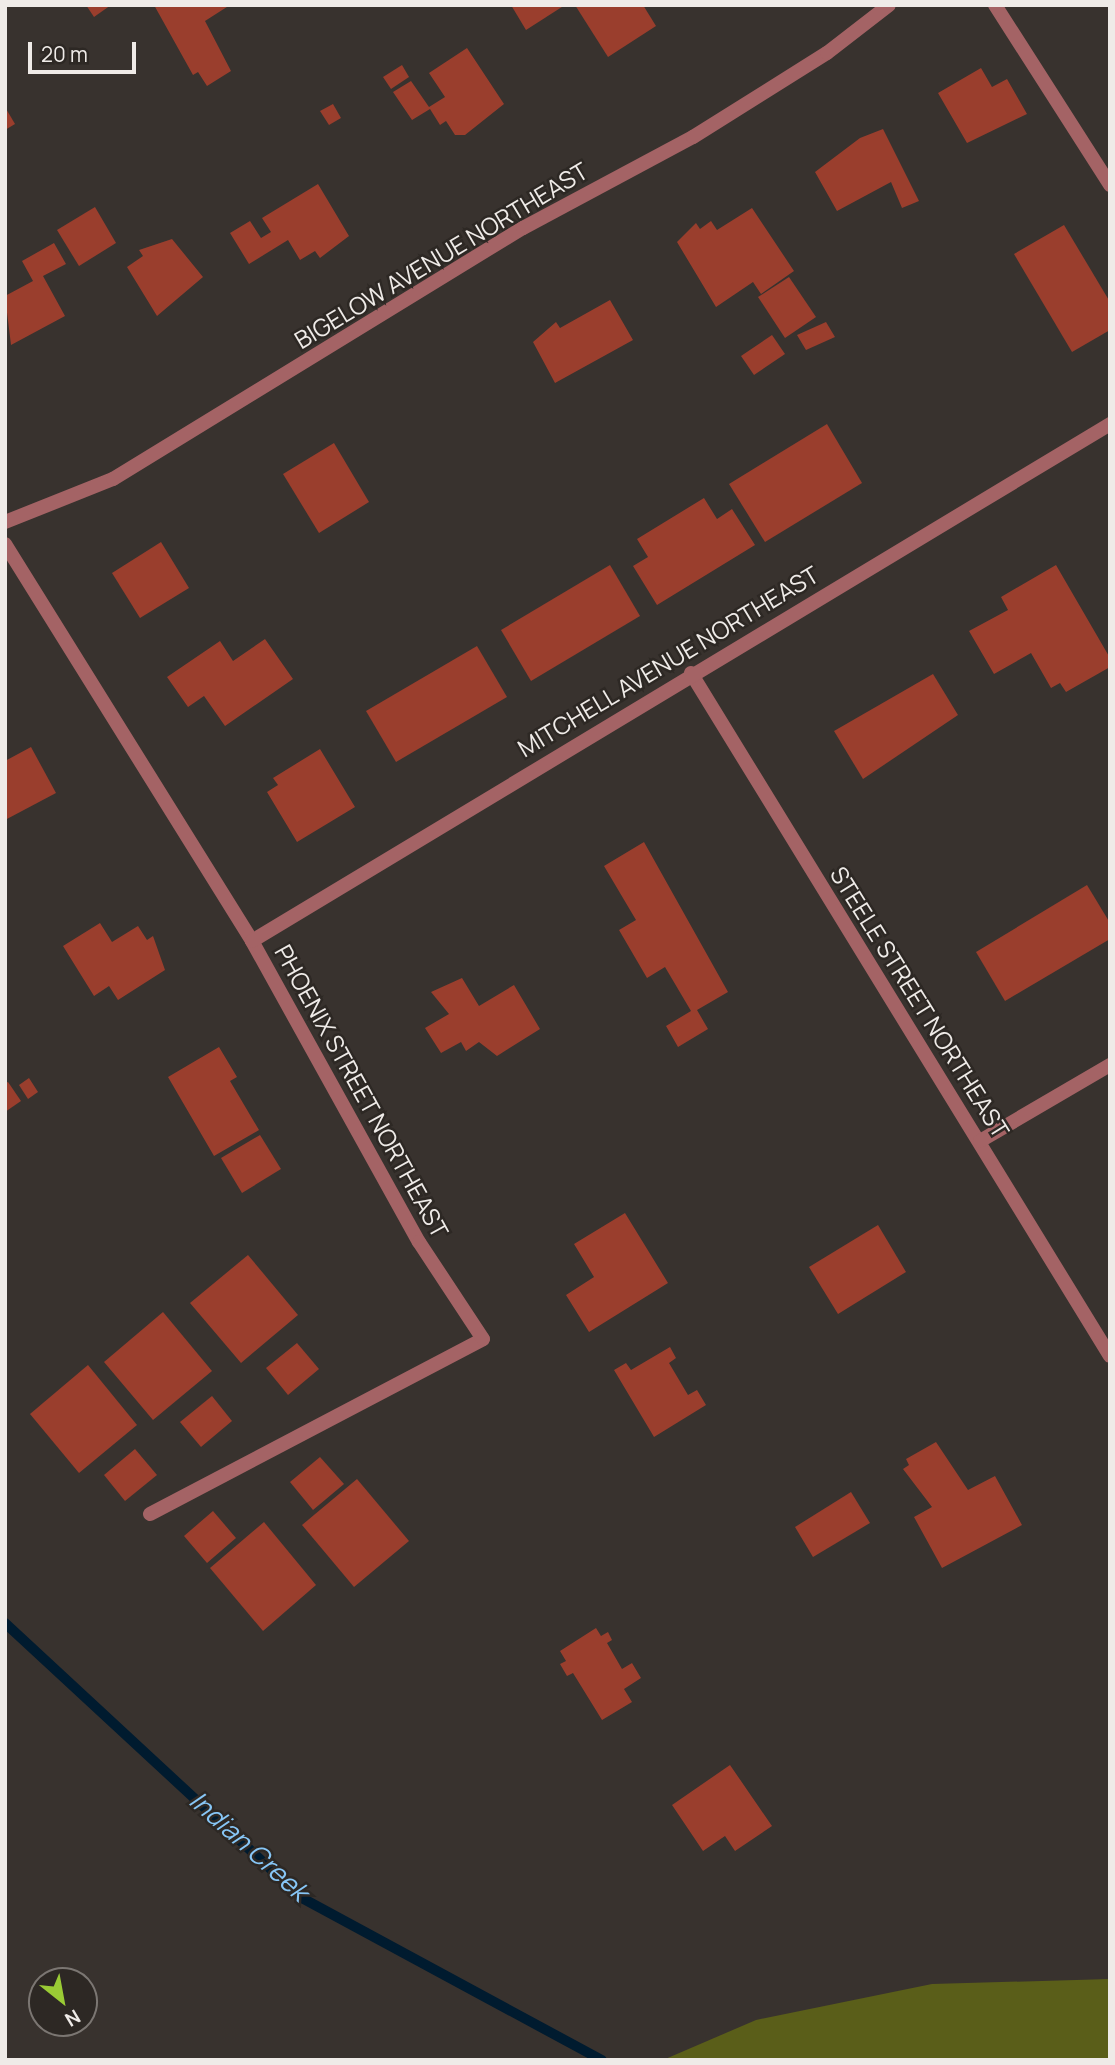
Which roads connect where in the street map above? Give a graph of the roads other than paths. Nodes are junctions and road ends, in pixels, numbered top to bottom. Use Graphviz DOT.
graph roads {
  1 [pos="889,5"];
  2 [pos="995,5"];
  3 [pos="1110,184"];
  4 [pos="1110,424"];
  5 [pos="5,522"];
  6 [pos="5,544"];
  7 [pos="691,673"];
  8 [pos="252,941"];
  9 [pos="1110,1065"];
  10 [pos="980,1141"];
  11 [pos="1110,1356"];
  12 [pos="150,1514"];
  1 -- 5 [label="street, BIGELOW AVENUE NORTHEAST"];
  2 -- 3 [label="street"];
  4 -- 7 [label="street, MITCHELL AVENUE NORTHEAST"];
  6 -- 8 [label="street, PHOENIX STREET NORTHEAST"];
  7 -- 8 [label="street, MITCHELL AVENUE NORTHEAST"];
  7 -- 10 [label="street, STEELE STREET NORTHEAST"];
  8 -- 12 [label="street, PHOENIX STREET NORTHEAST"];
  9 -- 10 [label="street"];
  10 -- 11 [label="street, STEELE STREET NORTHEAST"];
}
